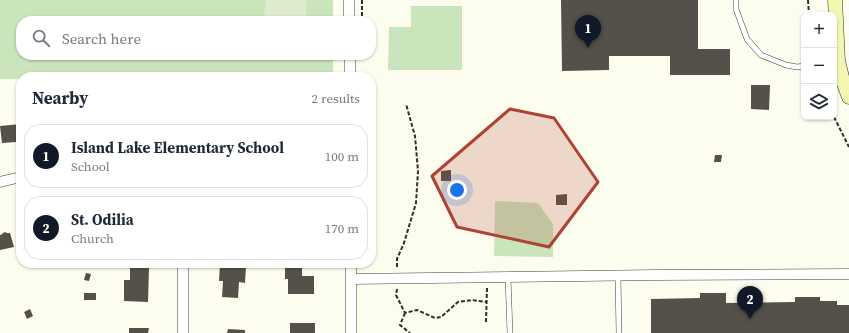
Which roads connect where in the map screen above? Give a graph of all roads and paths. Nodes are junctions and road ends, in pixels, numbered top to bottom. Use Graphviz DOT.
graph roads {
  1 [pos="349,0"];
  2 [pos="362,0"];
  3 [pos="736,0"];
  4 [pos="808,0"];
  5 [pos="834,0"];
  6 [pos="809,12"];
  7 [pos="350,16"];
  8 [pos="362,16"];
  9 [pos="836,48"];
  10 [pos="350,60"];
  11 [pos="837,64"];
  12 [pos="801,66"];
  13 [pos="350,72"];
  14 [pos="849,97"];
  15 [pos="406,104"];
  16 [pos="836,120"];
  17 [pos="849,147"];
  18 [pos="16,178"];
  19 [pos="0,182"];
  20 [pos="183,268"];
  21 [pos="351,268"];
  22 [pos="849,274"];
  23 [pos="618,276"];
  24 [pos="487,277"];
  25 [pos="508,277"];
  26 [pos="397,278"];
  27 [pos="351,279"];
  28 [pos="486,302"];
  29 [pos="404,313"];
  30 [pos="486,322"];
  31 [pos="183,333"];
  32 [pos="351,333"];
  33 [pos="410,333"];
  34 [pos="510,333"];
  35 [pos="619,333"];
  1 -- 7 [label="street"];
  2 -- 8 [label="path"];
  3 -- 12 [label="lane"];
  4 -- 6 [label="path"];
  5 -- 9 [label="street"];
  10 -- 13 [label="street"];
  11 -- 14 [label="street"];
  15 -- 26 [label="path"];
  16 -- 17 [label="path"];
  18 -- 19 [label="street"];
  20 -- 31 [label="street"];
  21 -- 27 [label="street"];
  22 -- 23 [label="street"];
  23 -- 25 [label="street"];
  23 -- 35 [label="lane"];
  24 -- 25 [label="street"];
  24 -- 26 [label="street"];
  24 -- 28 [label="path"];
  25 -- 34 [label="lane"];
  26 -- 27 [label="street"];
  26 -- 29 [label="path"];
  27 -- 32 [label="street"];
  28 -- 29 [label="path"];
  28 -- 30 [label="path"];
  29 -- 33 [label="path"];
}
